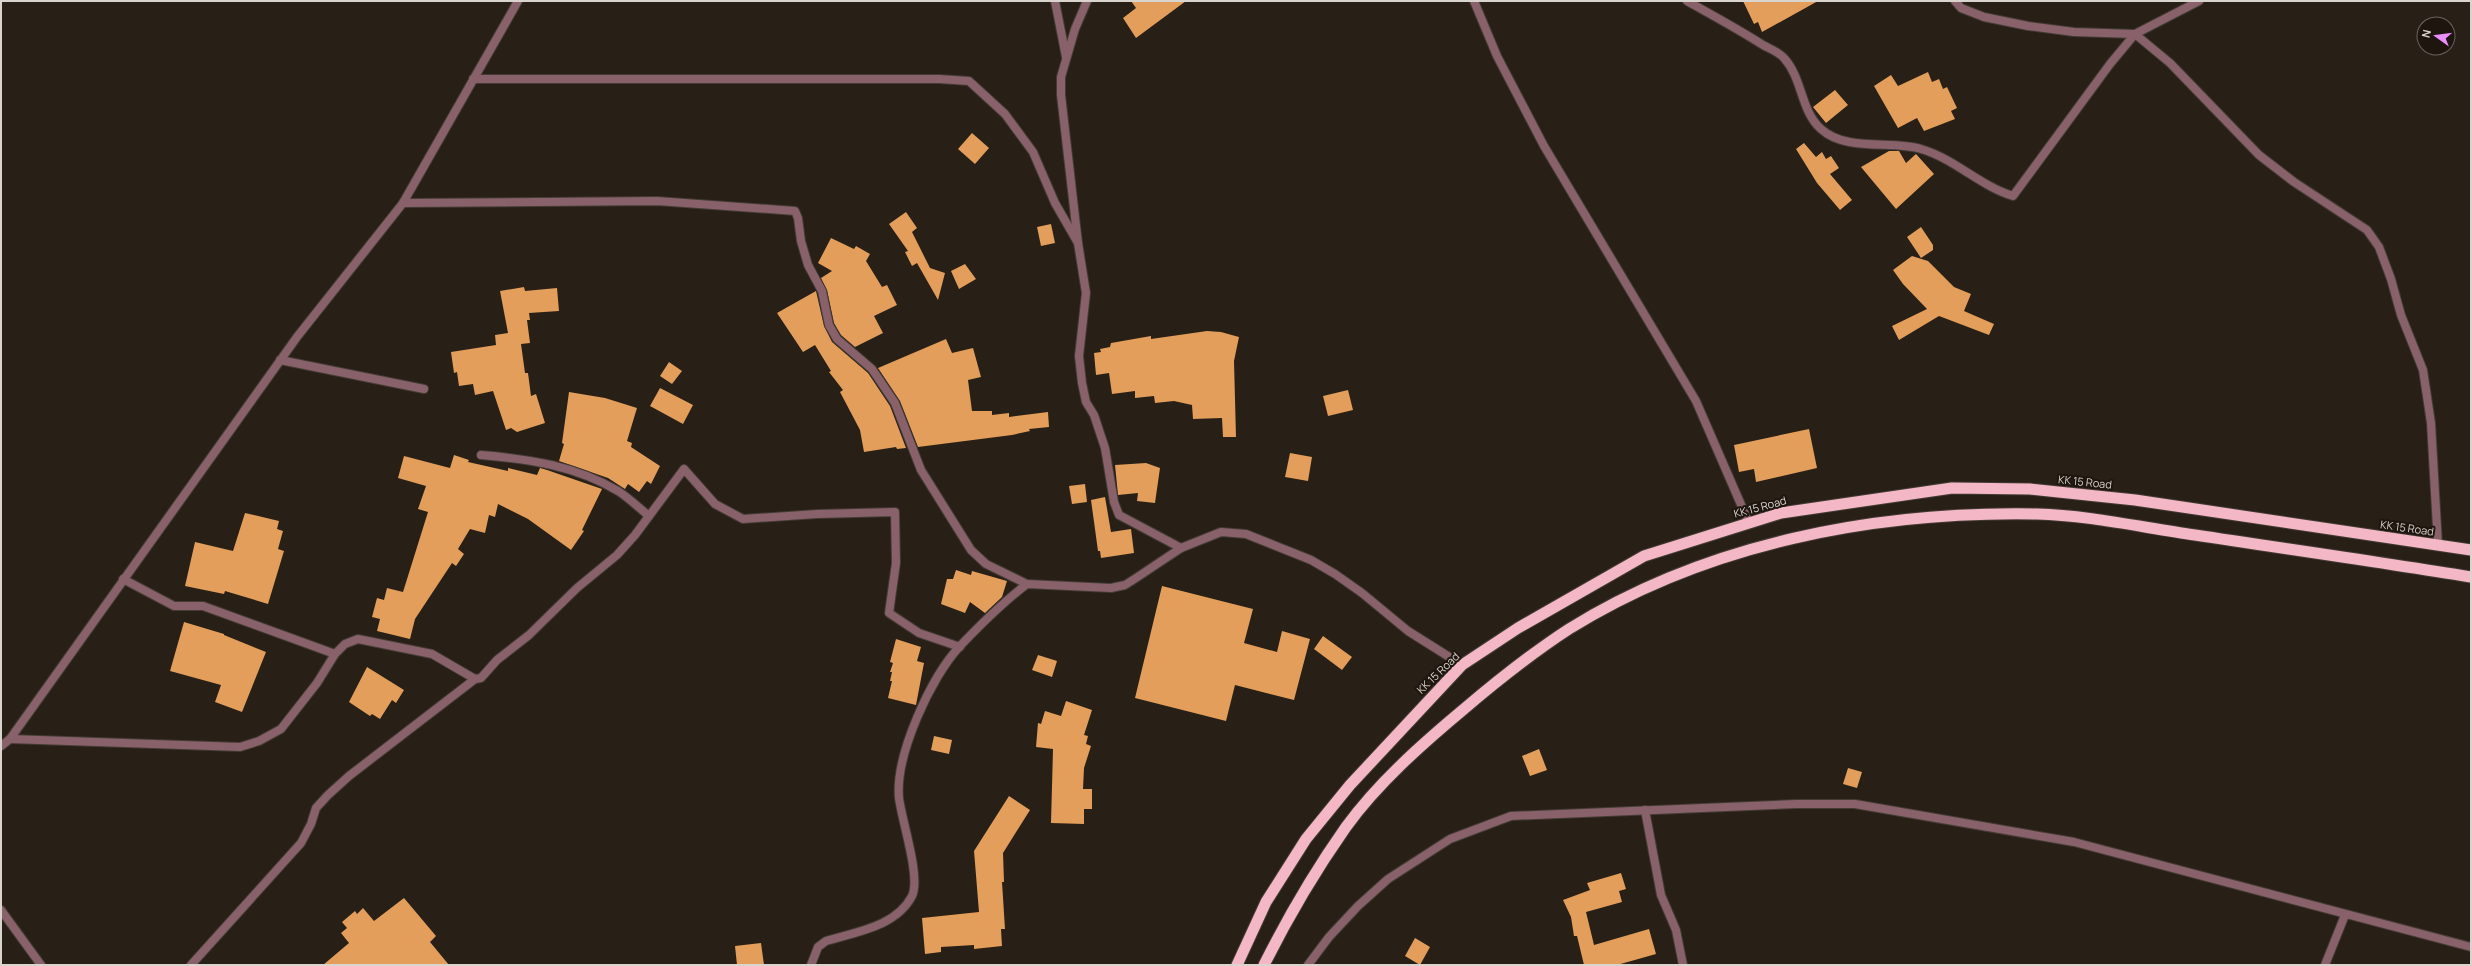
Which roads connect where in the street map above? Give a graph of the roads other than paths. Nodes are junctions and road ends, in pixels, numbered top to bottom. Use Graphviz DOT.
graph roads {
  1 [pos="518,1"];
  2 [pos="1055,1"];
  3 [pos="1062,1"];
  4 [pos="1087,1"];
  5 [pos="1474,1"];
  6 [pos="1687,1"];
  7 [pos="1955,1"];
  8 [pos="2200,1"];
  9 [pos="1060,18"];
  10 [pos="2135,34"];
  11 [pos="1066,60"];
  12 [pos="473,79"];
  13 [pos="403,203"];
  14 [pos="1078,242"];
  15 [pos="280,360"];
  16 [pos="424,389"];
  17 [pos="481,455"];
  18 [pos="649,516"];
  19 [pos="1749,523"];
  20 [pos="2438,545"];
  21 [pos="1181,548"];
  22 [pos="2471,550"];
  23 [pos="2471,577"];
  24 [pos="123,579"];
  25 [pos="1027,584"];
  26 [pos="960,647"];
  27 [pos="335,654"];
  28 [pos="1462,665"];
  29 [pos="475,679"];
  30 [pos="10,739"];
  31 [pos="1,746"];
  32 [pos="1645,810"];
  33 [pos="1,910"];
  34 [pos="2345,915"];
  35 [pos="2471,947"];
  36 [pos="41,965"];
  37 [pos="191,965"];
  38 [pos="811,965"];
  39 [pos="1237,965"];
  40 [pos="1264,965"];
  41 [pos="1308,965"];
  42 [pos="1683,965"];
  43 [pos="2325,965"];
  1 -- 12 [label="street"];
  2 -- 9 [label="street"];
  3 -- 9 [label="street"];
  4 -- 11 [label="street"];
  5 -- 19 [label="street"];
  6 -- 10 [label="street"];
  7 -- 10 [label="street"];
  8 -- 10 [label="street"];
  9 -- 11 [label="street"];
  10 -- 20 [label="street"];
  11 -- 14 [label="street"];
  12 -- 13 [label="street"];
  12 -- 14 [label="street"];
  13 -- 15 [label="street"];
  13 -- 25 [label="street"];
  14 -- 21 [label="street"];
  15 -- 16 [label="street"];
  15 -- 24 [label="street"];
  17 -- 18 [label="street"];
  18 -- 26 [label="street"];
  18 -- 29 [label="street"];
  19 -- 20 [label="highway, KK 15 Road"];
  19 -- 28 [label="highway, KK 15 Road"];
  20 -- 22 [label="highway, KK 15 Road"];
  21 -- 25 [label="street"];
  21 -- 28 [label="street"];
  23 -- 40 [label="highway"];
  24 -- 27 [label="street"];
  24 -- 30 [label="street"];
  25 -- 26 [label="street"];
  26 -- 38 [label="street"];
  27 -- 29 [label="street"];
  27 -- 30 [label="street"];
  28 -- 39 [label="highway, KK 15 Road"];
  29 -- 37 [label="street"];
  30 -- 31 [label="street"];
  32 -- 34 [label="street"];
  32 -- 41 [label="street"];
  32 -- 42 [label="street"];
  33 -- 36 [label="street"];
  34 -- 35 [label="street"];
  34 -- 43 [label="street"];
}
